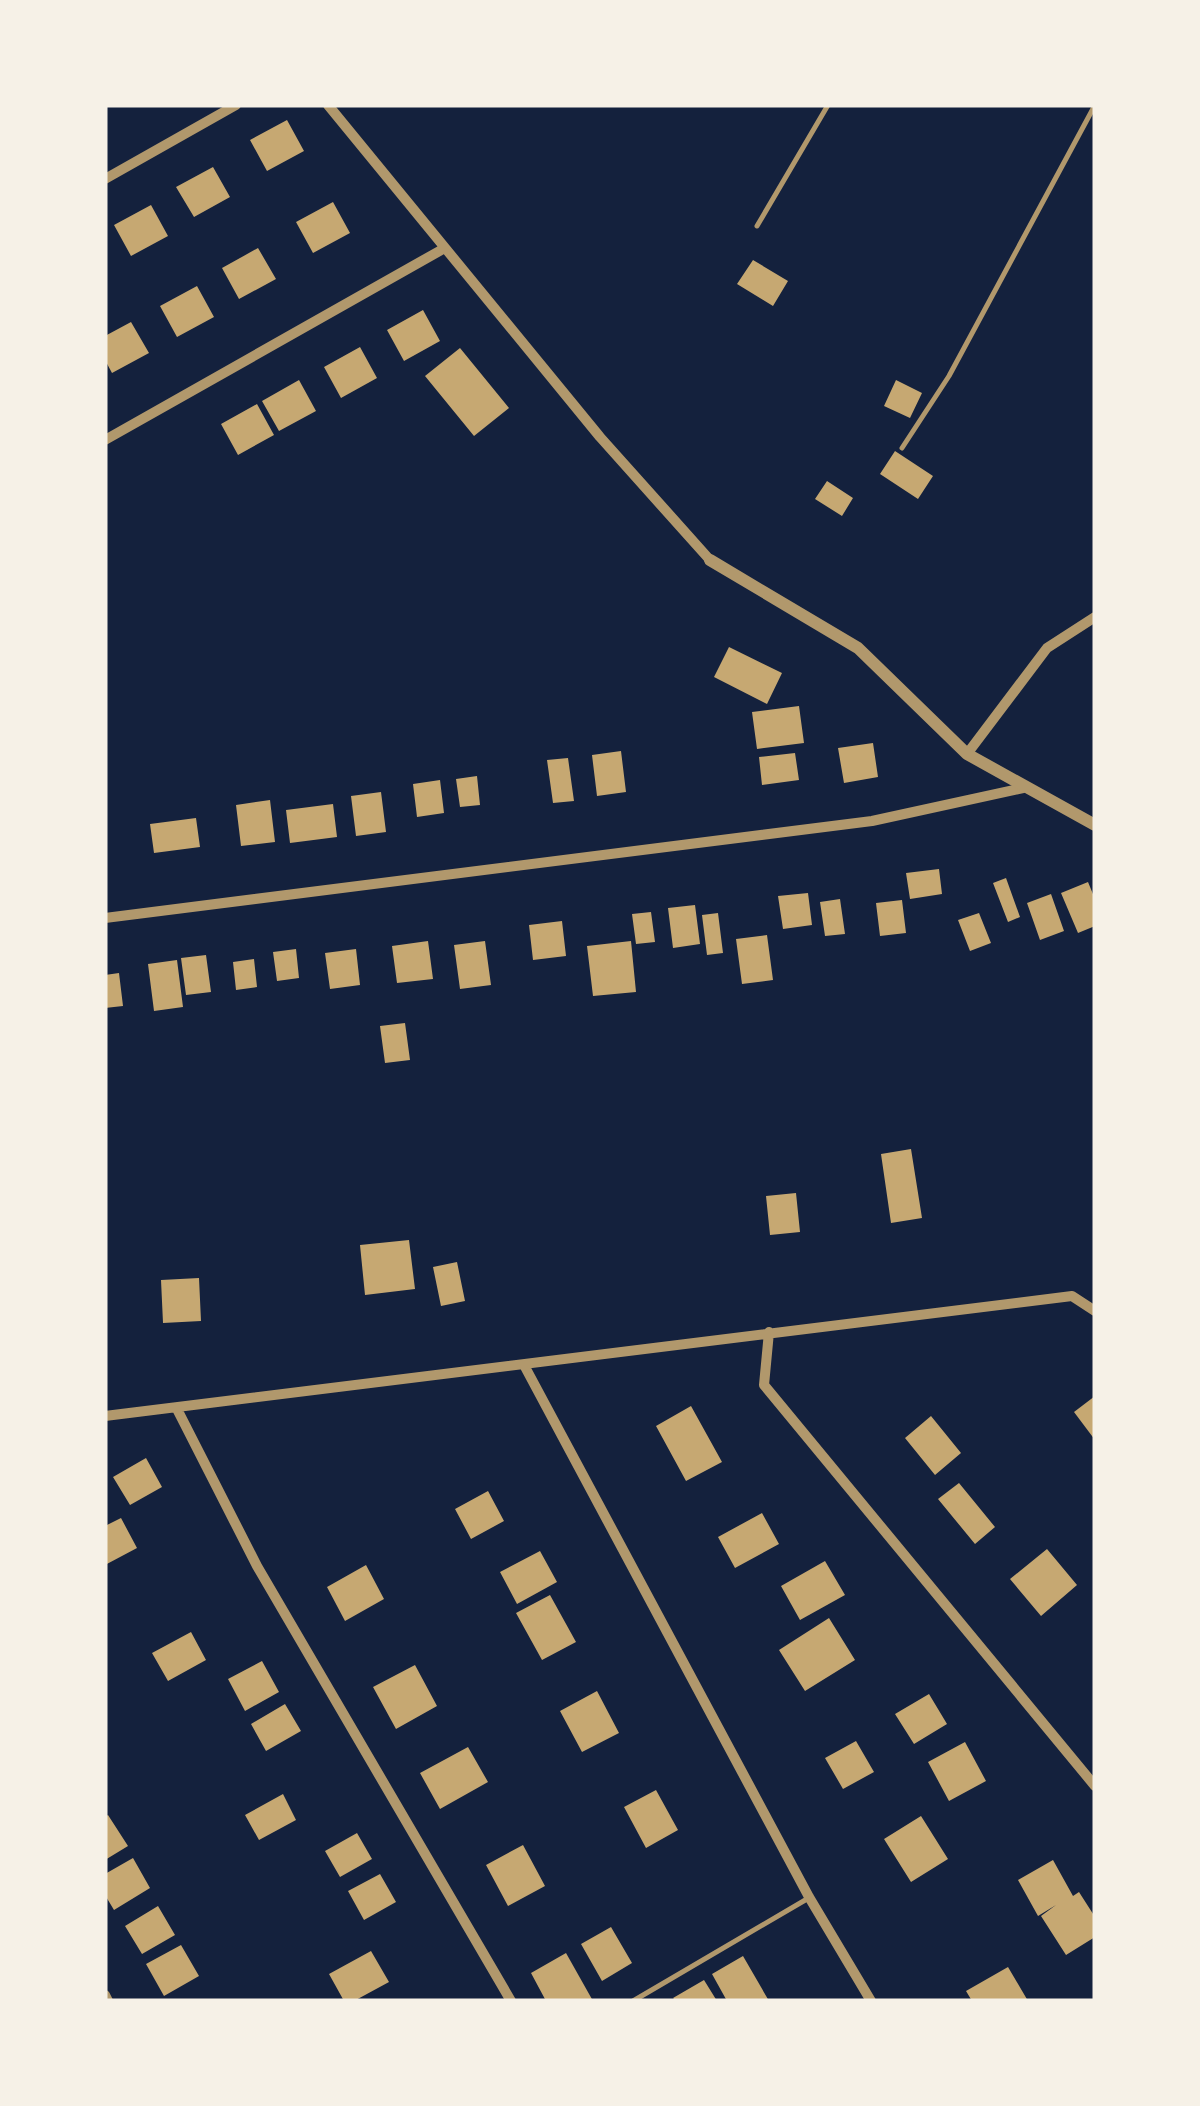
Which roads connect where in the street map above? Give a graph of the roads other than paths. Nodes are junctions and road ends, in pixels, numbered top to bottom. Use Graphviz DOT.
graph roads {
  1 [pos="236,105"];
  2 [pos="328,105"];
  3 [pos="828,105"];
  4 [pos="1095,105"];
  5 [pos="105,179"];
  6 [pos="758,226"];
  7 [pos="443,249"];
  8 [pos="105,440"];
  9 [pos="902,448"];
  10 [pos="710,560"];
  11 [pos="1095,617"];
  12 [pos="967,754"];
  13 [pos="1023,788"];
  14 [pos="1095,826"];
  15 [pos="105,918"];
  16 [pos="1095,1311"];
  17 [pos="769,1332"];
  18 [pos="524,1365"];
  19 [pos="177,1408"];
  20 [pos="105,1416"];
  21 [pos="1095,1786"];
  22 [pos="809,1897"];
  23 [pos="510,2001"];
  24 [pos="633,2001"];
  25 [pos="871,2001"];
  1 -- 5 [label="street"];
  2 -- 7 [label="street"];
  3 -- 6 [label="lane"];
  4 -- 9 [label="lane"];
  7 -- 8 [label="street"];
  7 -- 10 [label="street"];
  10 -- 12 [label="street"];
  11 -- 12 [label="street"];
  12 -- 13 [label="street"];
  13 -- 14 [label="street"];
  13 -- 15 [label="street"];
  16 -- 17 [label="street"];
  17 -- 18 [label="street"];
  17 -- 21 [label="street"];
  18 -- 19 [label="street"];
  18 -- 22 [label="street"];
  19 -- 20 [label="street"];
  19 -- 23 [label="street"];
  22 -- 24 [label="lane"];
  22 -- 25 [label="street"];
}
